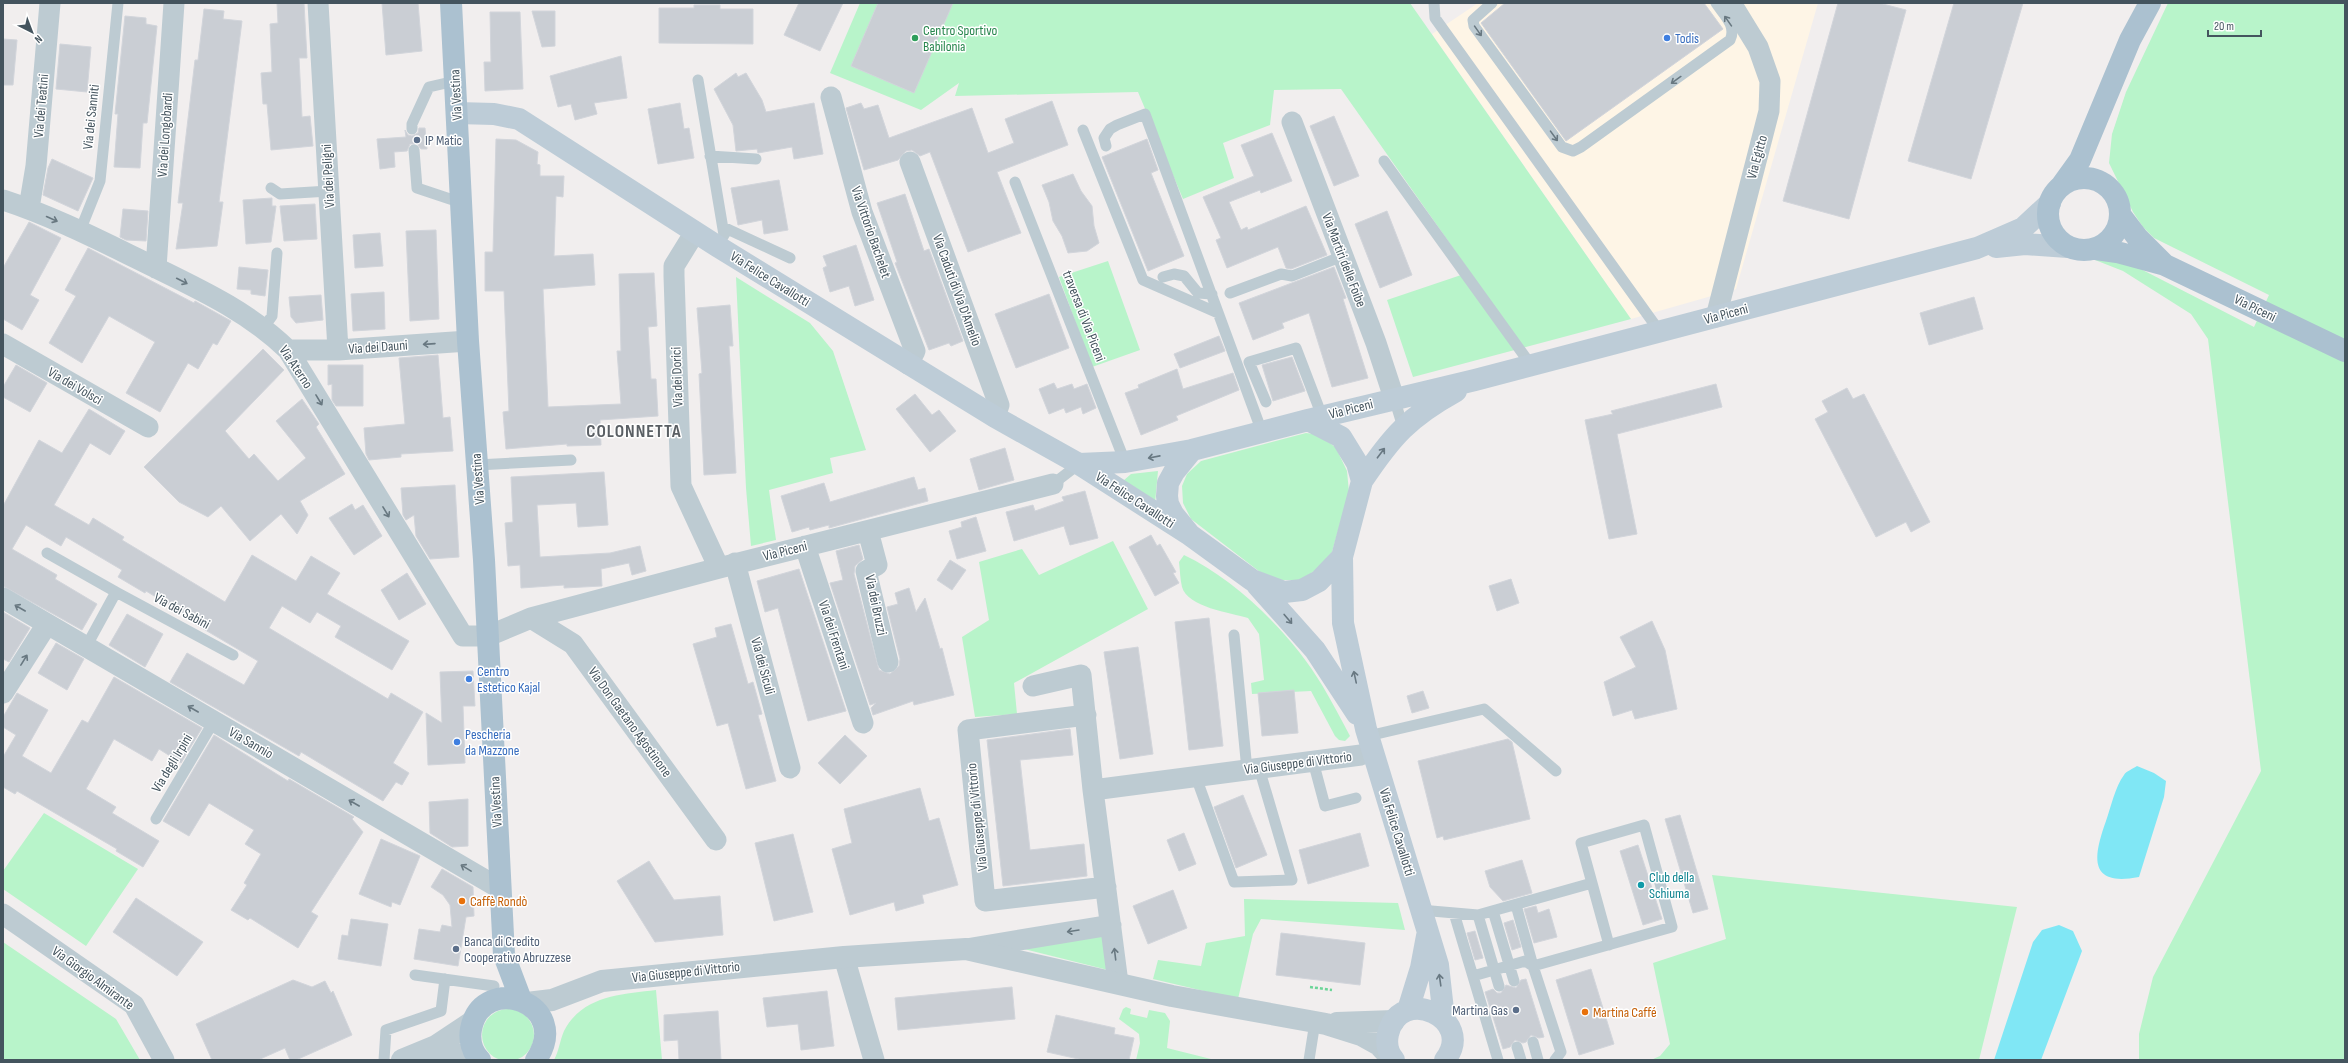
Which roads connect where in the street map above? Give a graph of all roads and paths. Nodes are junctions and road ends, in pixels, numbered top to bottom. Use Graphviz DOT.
graph roads {
  1 [pos="50,3"];
  2 [pos="118,3"];
  3 [pos="174,3"];
  4 [pos="318,3"];
  5 [pos="451,3"];
  6 [pos="1434,3"];
  7 [pos="1492,3"];
  8 [pos="1716,3"];
  9 [pos="1731,3"];
  10 [pos="2150,3"];
  11 [pos="698,80"];
  12 [pos="455,81"];
  13 [pos="830,97"];
  14 [pos="457,113"];
  15 [pos="1292,122"];
  16 [pos="2097,123"];
  17 [pos="412,129"];
  18 [pos="1084,130"];
  19 [pos="1106,146"];
  20 [pos="414,150"];
  21 [pos="710,156"];
  22 [pos="756,160"];
  23 [pos="1384,161"];
  24 [pos="910,162"];
  25 [pos="1015,182"];
  26 [pos="2062,185"];
  27 [pos="2109,187"];
  28 [pos="271,188"];
  29 [pos="329,191"];
  30 [pos="3,200"];
  31 [pos="462,203"];
  32 [pos="2050,203"];
  33 [pos="29,208"];
  34 [pos="2121,216"];
  35 [pos="80,231"];
  36 [pos="695,232"];
  37 [pos="720,236"];
  38 [pos="2068,247"];
  39 [pos="1977,248"];
  40 [pos="2096,249"];
  41 [pos="277,253"];
  42 [pos="1343,256"];
  43 [pos="790,258"];
  44 [pos="2165,265"];
  45 [pos="156,268"];
  46 [pos="1163,277"];
  47 [pos="1230,293"];
  48 [pos="1212,294"];
  49 [pos="1218,313"];
  50 [pos="1716,317"];
  51 [pos="264,327"];
  52 [pos="1660,332"];
  53 [pos="468,341"];
  54 [pos="3,344"];
  55 [pos="288,350"];
  56 [pos="338,350"];
  57 [pos="2345,351"];
  58 [pos="908,364"];
  59 [pos="1531,365"];
  60 [pos="1475,380"];
  61 [pos="1394,398"];
  62 [pos="1266,402"];
  63 [pos="995,417"];
  64 [pos="1315,418"];
  65 [pos="1403,426"];
  66 [pos="148,427"];
  67 [pos="1262,432"];
  68 [pos="1192,450"];
  69 [pos="571,460"];
  70 [pos="1125,462"];
  71 [pos="1079,464"];
  72 [pos="477,465"];
  73 [pos="1362,481"];
  74 [pos="1053,484"];
  75 [pos="868,531"];
  76 [pos="1190,535"];
  77 [pos="805,546"];
  78 [pos="47,553"];
  79 [pos="1342,557"];
  80 [pos="727,566"];
  81 [pos="1252,580"];
  82 [pos="116,592"];
  83 [pos="3,598"];
  84 [pos="531,618"];
  85 [pos="47,624"];
  86 [pos="1234,635"];
  87 [pos="488,636"];
  88 [pos="86,647"];
  89 [pos="233,655"];
  90 [pos="888,662"];
  91 [pos="1033,686"];
  92 [pos="3,693"];
  93 [pos="1086,715"];
  94 [pos="214,721"];
  95 [pos="863,723"];
  96 [pos="1365,740"];
  97 [pos="1313,761"];
  98 [pos="790,768"];
  99 [pos="1253,769"];
  100 [pos="1556,771"];
  101 [pos="1196,777"];
  102 [pos="1093,790"];
  103 [pos="1356,798"];
  104 [pos="156,819"];
  105 [pos="716,840"];
  106 [pos="1592,883"];
  107 [pos="1106,887"];
  108 [pos="500,888"];
  109 [pos="1516,905"];
  110 [pos="1420,910"];
  111 [pos="1493,911"];
  112 [pos="1454,913"];
  113 [pos="3,914"];
  114 [pos="1478,915"];
  115 [pos="1111,925"];
  116 [pos="1428,935"];
  117 [pos="1609,944"];
  118 [pos="1004,950"];
  119 [pos="504,954"];
  120 [pos="844,957"];
  121 [pos="1509,966"];
  122 [pos="1533,966"];
  123 [pos="1494,970"];
  124 [pos="415,975"];
  125 [pos="1473,976"];
  126 [pos="445,979"];
  127 [pos="1514,981"];
  128 [pos="1118,983"];
  129 [pos="494,986"];
  130 [pos="1499,986"];
  131 [pos="1310,987"];
  132 [pos="574,990"];
  133 [pos="1332,990"];
  134 [pos="524,1001"];
  135 [pos="476,1016"];
  136 [pos="1401,1016"];
  137 [pos="1444,1019"];
  138 [pos="1321,1023"];
  139 [pos="545,1031"];
  140 [pos="1532,1042"];
  141 [pos="1517,1048"];
  142 [pos="1452,1055"];
  143 [pos="411,1057"];
  144 [pos="479,1059"];
  145 [pos="164,1060"];
  146 [pos="384,1060"];
  147 [pos="536,1060"];
  148 [pos="874,1060"];
  149 [pos="1309,1060"];
  150 [pos="1393,1060"];
  151 [pos="1498,1060"];
  152 [pos="1521,1060"];
  153 [pos="1538,1060"];
  154 [pos="1555,1060"];
  1 -- 33 [label="street, Via dei Teatini"];
  2 -- 35 [label="lane, Via dei Sanniti"];
  3 -- 45 [label="street, Via dei Longobardi"];
  4 -- 29 [label="street, Via dei Peligni"];
  5 -- 12 [label="main road, Via Vestina"];
  6 -- 52 [label="lane"];
  7 -- 8 [label="lane, one-way"];
  9 -- 50 [label="street, Via Egitto"];
  10 -- 16 [label="main road"];
  11 -- 21 [label="lane"];
  12 -- 14 [label="main road, Via Vestina"];
  12 -- 17 [label="lane"];
  13 -- 58 [label="street, Via Vittorio Bachelet"];
  14 -- 31 [label="main road, Via Vestina"];
  14 -- 36 [label="main road, Via Felice Cavallotti"];
  15 -- 42 [label="street, Via Martiri delle Foibe"];
  16 -- 26 [label="main road"];
  16 -- 27 [label="main road"];
  18 -- 49 [label="lane"];
  19 -- 48 [label="lane"];
  20 -- 31 [label="lane"];
  21 -- 22 [label="lane"];
  21 -- 37 [label="lane"];
  23 -- 59 [label="lane"];
  24 -- 63 [label="street, Via Caduti di Via D'Amelio"];
  25 -- 70 [label="lane, traversa di Via Piceni"];
  26 -- 27 [label="main road"];
  26 -- 32 [label="main road"];
  27 -- 34 [label="main road"];
  28 -- 29 [label="lane"];
  29 -- 56 [label="street, Via dei Peligni"];
  30 -- 33 [label="street, Via Aterno"];
  31 -- 53 [label="main road, Via Vestina"];
  32 -- 38 [label="main road"];
  32 -- 39 [label="main road, Via Piceni"];
  33 -- 35 [label="street, Via Aterno, one-way"];
  34 -- 40 [label="main road"];
  34 -- 44 [label="main road, Via Piceni"];
  35 -- 45 [label="street, Via Aterno"];
  36 -- 37 [label="main road, Via Felice Cavallotti"];
  36 -- 80 [label="street, Via dei Dorici"];
  37 -- 43 [label="lane"];
  37 -- 58 [label="main road, Via Felice Cavallotti"];
  38 -- 39 [label="main road, Via Piceni"];
  38 -- 40 [label="main road"];
  39 -- 50 [label="main road, Via Piceni"];
  40 -- 44 [label="main road, Via Piceni"];
  41 -- 51 [label="lane"];
  42 -- 47 [label="lane"];
  42 -- 61 [label="street, Via Martiri delle Foibe"];
  44 -- 57 [label="main road, Via Piceni"];
  45 -- 51 [label="street, Via Aterno, one-way"];
  46 -- 48 [label="lane"];
  48 -- 49 [label="lane"];
  49 -- 67 [label="lane"];
  50 -- 52 [label="main road, Via Piceni"];
  51 -- 55 [label="street, Via Aterno"];
  52 -- 59 [label="main road, Via Piceni"];
  53 -- 56 [label="street, Via dei Dauni, one-way"];
  53 -- 72 [label="main road, Via Vestina"];
  54 -- 66 [label="street, Via dei Volsci"];
  55 -- 56 [label="street, Via dei Dauni"];
  55 -- 87 [label="street, Via Aterno, one-way"];
  58 -- 63 [label="main road, Via Felice Cavallotti"];
  59 -- 60 [label="main road, Via Piceni"];
  60 -- 61 [label="main road, Via Piceni"];
  60 -- 65 [label="main road, Via Piceni"];
  61 -- 64 [label="main road, Via Piceni"];
  61 -- 65 [label="lane"];
  62 -- 64 [label="lane"];
  63 -- 71 [label="main road, Via Felice Cavallotti"];
  64 -- 67 [label="main road, Via Piceni"];
  64 -- 73 [label="main road"];
  73 -- 65 [label="main road, Via Piceni, one-way"];
  67 -- 68 [label="main road, Via Felice Cavallotti"];
  68 -- 70 [label="main road, Via Felice Cavallotti, one-way"];
  68 -- 76 [label="main road"];
  69 -- 72 [label="lane"];
  70 -- 71 [label="main road, Via Felice Cavallotti"];
  71 -- 74 [label="lane, Via Piceni"];
  71 -- 76 [label="main road, Via Felice Cavallotti"];
  72 -- 87 [label="main road, Via Vestina"];
  73 -- 79 [label="main road"];
  74 -- 75 [label="street, Via Piceni"];
  75 -- 77 [label="street, Via Piceni"];
  75 -- 90 [label="street, Via dei Bruzzi"];
  76 -- 81 [label="main road"];
  77 -- 80 [label="street, Via Piceni"];
  77 -- 95 [label="street, Via dei Frentani"];
  78 -- 82 [label="lane, Via dei Sabini"];
  79 -- 81 [label="main road"];
  96 -- 79 [label="main road, Via Felice Cavallotti, one-way"];
  80 -- 84 [label="street, Via Piceni"];
  80 -- 98 [label="street, Via dei Siculi"];
  81 -- 96 [label="main road, Via Felice Cavallotti, one-way"];
  82 -- 88 [label="lane"];
  82 -- 89 [label="lane, Via dei Sabini"];
  85 -- 83 [label="street, Via Sannio, one-way"];
  84 -- 87 [label="street, Via Piceni"];
  84 -- 105 [label="street, Via Don Gaetano Agostinone"];
  85 -- 88 [label="street, Via Sannio"];
  92 -- 85 [label="street, one-way"];
  86 -- 99 [label="lane"];
  87 -- 108 [label="main road, Via Vestina"];
  94 -- 88 [label="street, Via Sannio, one-way"];
  91 -- 93 [label="street"];
  93 -- 102 [label="street"];
  93 -- 107 [label="street, Via Giuseppe di Vittorio"];
  94 -- 104 [label="lane, Via degli Irpini"];
  108 -- 94 [label="street, Via Sannio, one-way"];
  96 -- 97 [label="street, Via Giuseppe di Vittorio"];
  96 -- 100 [label="lane"];
  96 -- 110 [label="main road, Via Felice Cavallotti"];
  97 -- 99 [label="street, Via Giuseppe di Vittorio"];
  97 -- 103 [label="lane"];
  99 -- 101 [label="street, Via Giuseppe di Vittorio"];
  99 -- 101 [label="lane"];
  101 -- 102 [label="street, Via Giuseppe di Vittorio"];
  102 -- 107 [label="street"];
  106 -- 109 [label="lane"];
  106 -- 117 [label="lane"];
  106 -- 117 [label="lane"];
  107 -- 115 [label="street"];
  108 -- 119 [label="main road, Via Vestina"];
  109 -- 111 [label="lane"];
  109 -- 122 [label="lane"];
  110 -- 112 [label="lane"];
  110 -- 116 [label="main road, Via Felice Cavallotti"];
  111 -- 114 [label="lane"];
  111 -- 121 [label="lane"];
  112 -- 114 [label="lane"];
  112 -- 125 [label="lane"];
  113 -- 145 [label="street, Via Giorgio Almirante"];
  114 -- 123 [label="lane"];
  115 -- 118 [label="street, Via Giuseppe di Vittorio, one-way"];
  128 -- 115 [label="street, one-way"];
  116 -- 136 [label="main road, Via Felice Cavallotti"];
  137 -- 116 [label="main road, Via Felice Cavallotti, one-way"];
  117 -- 122 [label="lane"];
  118 -- 120 [label="street, Via Giuseppe di Vittorio"];
  118 -- 128 [label="street, Via Giuseppe di Vittorio"];
  119 -- 129 [label="main road, Via Vestina"];
  119 -- 134 [label="main road, Via Vestina"];
  120 -- 132 [label="street, Via Giuseppe di Vittorio"];
  120 -- 148 [label="street"];
  121 -- 122 [label="lane"];
  121 -- 123 [label="lane"];
  121 -- 127 [label="lane"];
  122 -- 154 [label="lane"];
  123 -- 125 [label="lane"];
  123 -- 130 [label="lane"];
  124 -- 126 [label="lane"];
  125 -- 151 [label="lane"];
  126 -- 129 [label="lane"];
  126 -- 146 [label="lane"];
  128 -- 138 [label="street, Via Giuseppe di Vittorio"];
  129 -- 135 [label="main road, Via Vestina"];
  131 -- 133 [label="path"];
  132 -- 134 [label="street, Via Giuseppe di Vittorio"];
  132 -- 139 [label="street"];
  134 -- 135 [label="main road"];
  134 -- 139 [label="main road"];
  135 -- 143 [label="street"];
  135 -- 144 [label="main road"];
  136 -- 137 [label="main road"];
  136 -- 138 [label="street, Via Giuseppe di Vittorio"];
  136 -- 150 [label="main road, Via Felice Cavallotti"];
  137 -- 142 [label="main road, Via Felice Cavallotti"];
  138 -- 149 [label="lane"];
  138 -- 150 [label="street, Via Giuseppe di Vittorio"];
  139 -- 147 [label="main road"];
  140 -- 153 [label="lane"];
  141 -- 152 [label="lane"];
  143 -- 144 [label="street"];
}
